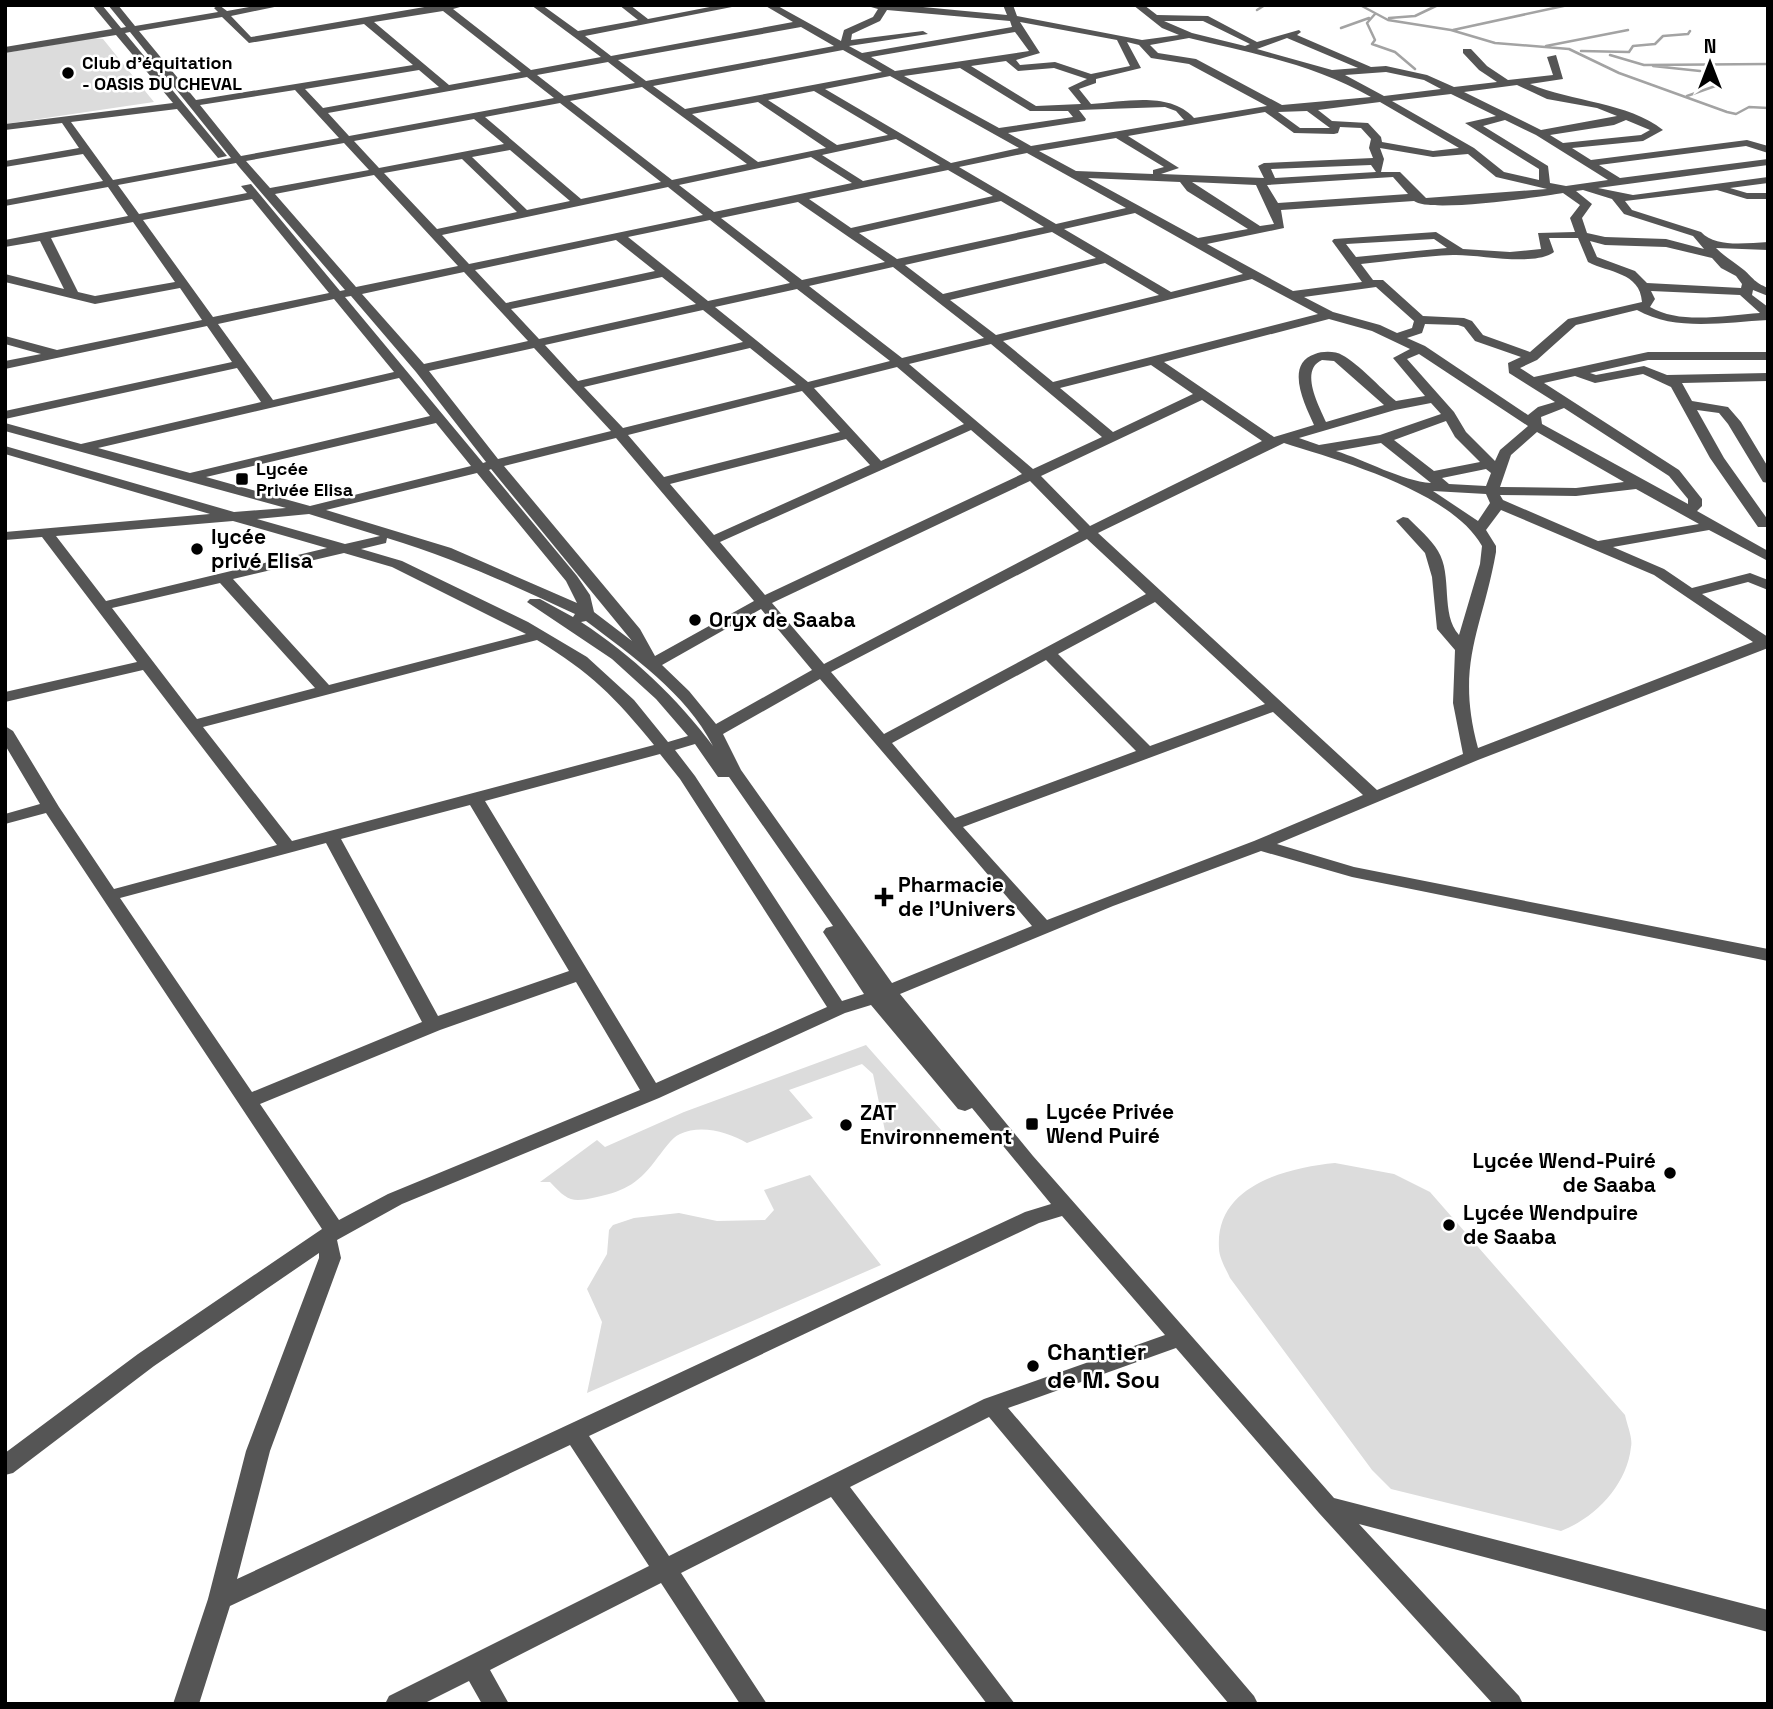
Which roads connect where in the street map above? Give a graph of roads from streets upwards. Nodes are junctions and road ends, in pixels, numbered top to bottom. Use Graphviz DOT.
graph roads {
  1 [pos="97,5"];
  2 [pos="113,5"];
  3 [pos="217,5"];
  4 [pos="279,5"];
  5 [pos="461,5"];
  6 [pos="552,5"];
  7 [pos="624,5"];
  8 [pos="737,5"];
  9 [pos="769,5"];
  10 [pos="869,5"];
  11 [pos="1008,5"];
  12 [pos="1138,5"];
  13 [pos="884,6"];
  14 [pos="443,7"];
  15 [pos="538,7"];
  16 [pos="913,8"];
  17 [pos="224,15"];
  18 [pos="961,15"];
  19 [pos="1155,18"];
  20 [pos="366,21"];
  21 [pos="646,22"];
  22 [pos="800,24"];
  23 [pos="1015,24"];
  24 [pos="132,28"];
  25 [pos="118,31"];
  26 [pos="1189,34"];
  27 [pos="574,35"];
  28 [pos="1126,39"];
  29 [pos="5,41"];
  30 [pos="1142,43"];
  31 [pos="840,45"];
  32 [pos="30,46"];
  33 [pos="1253,47"];
  34 [pos="5,50"];
  35 [pos="1467,51"];
  36 [pos="861,56"];
  37 [pos="1552,57"];
  38 [pos="1008,58"];
  39 [pos="608,59"];
  40 [pos="961,64"];
  41 [pos="420,67"];
  42 [pos="1367,68"];
  43 [pos="892,73"];
  44 [pos="1334,73"];
  45 [pos="528,74"];
  46 [pos="1091,79"];
  47 [pos="1520,83"];
  48 [pos="642,84"];
  49 [pos="1507,84"];
  50 [pos="815,87"];
  51 [pos="299,88"];
  52 [pos="446,88"];
  53 [pos="1449,90"];
  54 [pos="759,98"];
  55 [pos="560,99"];
  56 [pos="1385,99"];
  57 [pos="196,103"];
  58 [pos="1124,104"];
  59 [pos="181,105"];
  60 [pos="1087,105"];
  61 [pos="1069,106"];
  62 [pos="1309,108"];
  63 [pos="1273,109"];
  64 [pos="319,112"];
  65 [pos="683,113"];
  66 [pos="476,115"];
  67 [pos="1504,116"];
  68 [pos="1628,116"];
  69 [pos="64,119"];
  70 [pos="1192,122"];
  71 [pos="1470,123"];
  72 [pos="1333,125"];
  73 [pos="5,127"];
  74 [pos="1138,129"];
  75 [pos="1436,129"];
  76 [pos="1001,131"];
  77 [pos="1116,133"];
  78 [pos="1540,133"];
  79 [pos="897,136"];
  80 [pos="345,139"];
  81 [pos="1377,144"];
  82 [pos="512,146"];
  83 [pos="1563,146"];
  84 [pos="835,149"];
  85 [pos="1031,149"];
  86 [pos="86,150"];
  87 [pos="1470,150"];
  88 [pos="1768,150"];
  89 [pos="813,154"];
  90 [pos="464,155"];
  91 [pos="232,159"];
  92 [pos="1376,161"];
  93 [pos="1768,162"];
  94 [pos="1589,163"];
  95 [pos="5,164"];
  96 [pos="756,166"];
  97 [pos="949,167"];
  98 [pos="1718,167"];
  99 [pos="376,172"];
  100 [pos="1075,174"];
  101 [pos="1382,174"];
  102 [pos="1130,176"];
  103 [pos="1183,178"];
  104 [pos="1616,180"];
  105 [pos="1768,180"];
  106 [pos="112,182"];
  107 [pos="1266,182"];
  108 [pos="668,184"];
  109 [pos="1740,184"];
  110 [pos="862,185"];
  111 [pos="1545,185"];
  112 [pos="1579,186"];
  113 [pos="1716,188"];
  114 [pos="1565,189"];
  115 [pos="262,193"];
  116 [pos="1768,196"];
  117 [pos="1417,197"];
  118 [pos="1616,197"];
  119 [pos="800,198"];
  120 [pos="1000,198"];
  121 [pos="579,202"];
  122 [pos="5,203"];
  123 [pos="1274,206"];
  124 [pos="1138,209"];
  125 [pos="525,214"];
  126 [pos="712,217"];
  127 [pos="135,219"];
  128 [pos="1051,228"];
  129 [pos="1258,230"];
  130 [pos="847,232"];
  131 [pos="434,233"];
  132 [pos="1583,235"];
  133 [pos="44,236"];
  134 [pos="619,236"];
  135 [pos="1197,242"];
  136 [pos="1707,243"];
  137 [pos="5,244"];
  138 [pos="1768,246"];
  139 [pos="870,247"];
  140 [pos="1458,251"];
  141 [pos="1717,256"];
  142 [pos="1106,259"];
  143 [pos="1354,261"];
  144 [pos="895,264"];
  145 [pos="467,269"];
  146 [pos="664,272"];
  147 [pos="856,272"];
  148 [pos="1256,274"];
  149 [pos="7,279"];
  150 [pos="1369,283"];
  151 [pos="183,284"];
  152 [pos="802,285"];
  153 [pos="1644,287"];
  154 [pos="1747,288"];
  155 [pos="353,292"];
  156 [pos="1768,292"];
  157 [pos="338,295"];
  158 [pos="1292,295"];
  159 [pos="74,296"];
  160 [pos="1170,296"];
  161 [pos="941,298"];
  162 [pos="705,306"];
  163 [pos="503,307"];
  164 [pos="1641,307"];
  165 [pos="1329,314"];
  166 [pos="1768,314"];
  167 [pos="1420,320"];
  168 [pos="210,323"];
  169 [pos="1395,338"];
  170 [pos="993,339"];
  171 [pos="5,340"];
  172 [pos="538,344"];
  173 [pos="750,344"];
  174 [pos="1420,349"];
  175 [pos="56,354"];
  176 [pos="1768,356"];
  177 [pos="1532,357"];
  178 [pos="1153,360"];
  179 [pos="899,362"];
  180 [pos="240,364"];
  181 [pos="5,365"];
  182 [pos="421,369"];
  183 [pos="1576,372"];
  184 [pos="401,374"];
  185 [pos="1768,377"];
  186 [pos="1667,379"];
  187 [pos="1535,381"];
  188 [pos="804,385"];
  189 [pos="576,386"];
  190 [pos="1050,387"];
  191 [pos="1203,394"];
  192 [pos="1434,398"];
  193 [pos="1566,403"];
  194 [pos="270,405"];
  195 [pos="1393,405"];
  196 [pos="1690,405"];
  197 [pos="5,415"];
  198 [pos="1449,415"];
  199 [pos="440,418"];
  200 [pos="970,426"];
  201 [pos="1536,426"];
  202 [pos="5,427"];
  203 [pos="1323,429"];
  204 [pos="618,431"];
  205 [pos="5,434"];
  206 [pos="848,435"];
  207 [pos="1111,438"];
  208 [pos="1383,439"];
  209 [pos="1278,440"];
  210 [pos="80,448"];
  211 [pos="1317,449"];
  212 [pos="5,450"];
  213 [pos="495,464"];
  214 [pos="879,467"];
  215 [pos="479,468"];
  216 [pos="1494,469"];
  217 [pos="1033,476"];
  218 [pos="1432,476"];
  219 [pos="191,477"];
  220 [pos="1768,480"];
  221 [pos="661,482"];
  222 [pos="1639,484"];
  223 [pos="1412,486"];
  224 [pos="1445,488"];
  225 [pos="1494,497"];
  226 [pos="310,510"];
  227 [pos="1687,512"];
  228 [pos="291,513"];
  229 [pos="235,516"];
  230 [pos="1403,521"];
  231 [pos="1765,524"];
  232 [pos="1716,526"];
  233 [pos="1478,529"];
  234 [pos="46,533"];
  235 [pos="1089,533"];
  236 [pos="5,536"];
  237 [pos="381,540"];
  238 [pos="711,541"];
  239 [pos="1593,546"];
  240 [pos="340,547"];
  241 [pos="1768,557"];
  242 [pos="223,577"];
  243 [pos="1768,586"];
  244 [pos="1689,593"];
  245 [pos="1156,594"];
  246 [pos="763,602"];
  247 [pos="102,606"];
  248 [pos="580,618"];
  249 [pos="539,635"];
  250 [pos="1766,642"];
  251 [pos="1463,650"];
  252 [pos="1048,653"];
  253 [pos="146,664"];
  254 [pos="652,664"];
  255 [pos="822,671"];
  256 [pos="326,691"];
  257 [pos="5,697"];
  258 [pos="1276,705"];
  259 [pos="192,725"];
  260 [pos="5,731"];
  261 [pos="707,735"];
  262 [pos="882,742"];
  263 [pos="664,746"];
  264 [pos="1147,753"];
  265 [pos="1472,756"];
  266 [pos="474,797"];
  267 [pos="1376,798"];
  268 [pos="50,807"];
  269 [pos="5,819"];
  270 [pos="952,825"];
  271 [pos="331,836"];
  272 [pos="1260,845"];
  273 [pos="287,847"];
  274 [pos="111,895"];
  275 [pos="1044,928"];
  276 [pos="1768,955"];
  277 [pos="582,973"];
  278 [pos="881,994"];
  279 [pos="838,1009"];
  280 [pos="433,1025"];
  281 [pos="652,1093"];
  282 [pos="249,1101"];
  283 [pos="1058,1210"];
  284 [pos="330,1235"];
  285 [pos="1181,1338"];
  286 [pos="992,1405"];
  287 [pos="574,1432"];
  288 [pos="5,1466"];
  289 [pos="834,1484"];
  290 [pos="1327,1506"];
  291 [pos="664,1570"];
  292 [pos="220,1599"];
  293 [pos="1768,1621"];
  294 [pos="474,1666"];
  295 [pos="1509,1703"];
  296 [pos="186,1704"];
  297 [pos="398,1704"];
  298 [pos="496,1704"];
  299 [pos="754,1704"];
  300 [pos="1002,1704"];
  301 [pos="1245,1704"];
  1 -- 25 [label="street"];
  2 -- 24 [label="street"];
  3 -- 17 [label="street"];
  4 -- 17 [label="street"];
  5 -- 14 [label="street"];
  6 -- 15 [label="street"];
  7 -- 21 [label="street"];
  8 -- 21 [label="street"];
  9 -- 22 [label="street"];
  10 -- 13 [label="street"];
  11 -- 23 [label="street"];
  12 -- 19 [label="street"];
  13 -- 16 [label="street"];
  13 -- 31 [label="street"];
  14 -- 20 [label="street"];
  14 -- 45 [label="street"];
  15 -- 27 [label="street"];
  16 -- 18 [label="street"];
  17 -- 20 [label="street"];
  17 -- 24 [label="street"];
  18 -- 23 [label="street"];
  18 -- 31 [label="street"];
  19 -- 26 [label="street"];
  19 -- 33 [label="street"];
  20 -- 41 [label="street"];
  21 -- 27 [label="street"];
  22 -- 31 [label="street"];
  22 -- 39 [label="street"];
  23 -- 28 [label="street"];
  23 -- 36 [label="street"];
  23 -- 38 [label="street"];
  24 -- 25 [label="street"];
  24 -- 57 [label="street"];
  25 -- 32 [label="street"];
  25 -- 59 [label="street"];
  26 -- 30 [label="street"];
  26 -- 33 [label="street"];
  27 -- 39 [label="street"];
  28 -- 30 [label="street"];
  28 -- 46 [label="street"];
  29 -- 32 [label="street"];
  30 -- 63 [label="street"];
  31 -- 36 [label="street"];
  31 -- 48 [label="street"];
  32 -- 34 [label="street"];
  33 -- 42 [label="street"];
  33 -- 44 [label="street"];
  35 -- 49 [label="street"];
  36 -- 43 [label="street"];
  37 -- 47 [label="street"];
  38 -- 40 [label="street"];
  38 -- 46 [label="street"];
  39 -- 45 [label="street"];
  39 -- 48 [label="street"];
  40 -- 43 [label="street"];
  40 -- 61 [label="street"];
  41 -- 51 [label="street"];
  41 -- 52 [label="street"];
  42 -- 44 [label="street"];
  42 -- 53 [label="street"];
  43 -- 50 [label="street"];
  43 -- 76 [label="street"];
  44 -- 56 [label="street"];
  45 -- 52 [label="street"];
  45 -- 55 [label="street"];
  46 -- 58 [label="street"];
  46 -- 60 [label="street"];
  47 -- 49 [label="street"];
  47 -- 68 [label="street"];
  48 -- 55 [label="street"];
  48 -- 65 [label="street"];
  49 -- 53 [label="street"];
  50 -- 54 [label="street"];
  50 -- 79 [label="street"];
  51 -- 57 [label="street"];
  51 -- 64 [label="street"];
  52 -- 64 [label="street"];
  53 -- 56 [label="street"];
  53 -- 67 [label="street"];
  54 -- 65 [label="street"];
  54 -- 84 [label="street"];
  55 -- 66 [label="street"];
  55 -- 108 [label="street"];
  56 -- 62 [label="street"];
  56 -- 75 [label="street"];
  57 -- 91 [label="street"];
  58 -- 60 [label="street"];
  58 -- 70 [label="street"];
  58 -- 74 [label="street"];
  59 -- 69 [label="street"];
  59 -- 91 [label="street"];
  60 -- 61 [label="street"];
  61 -- 76 [label="street"];
  62 -- 63 [label="street"];
  62 -- 72 [label="street"];
  63 -- 70 [label="street"];
  63 -- 72 [label="street"];
  64 -- 80 [label="street"];
  65 -- 96 [label="street"];
  66 -- 80 [label="street"];
  66 -- 82 [label="street"];
  67 -- 71 [label="street"];
  67 -- 78 [label="street"];
  68 -- 78 [label="street"];
  68 -- 83 [label="street"];
  69 -- 73 [label="street"];
  69 -- 86 [label="street"];
  70 -- 74 [label="street"];
  71 -- 75 [label="street"];
  71 -- 111 [label="street"];
  72 -- 81 [label="street"];
  74 -- 77 [label="street"];
  75 -- 87 [label="street"];
  76 -- 85 [label="street"];
  77 -- 85 [label="street"];
  77 -- 102 [label="street"];
  78 -- 83 [label="street"];
  79 -- 84 [label="street"];
  79 -- 97 [label="street"];
  80 -- 91 [label="street"];
  80 -- 99 [label="street"];
  81 -- 87 [label="street"];
  81 -- 92 [label="street"];
  82 -- 90 [label="street"];
  82 -- 121 [label="street"];
  83 -- 94 [label="street"];
  84 -- 89 [label="street"];
  85 -- 97 [label="street"];
  85 -- 100 [label="street"];
  86 -- 95 [label="street"];
  86 -- 106 [label="street"];
  87 -- 111 [label="street"];
  88 -- 94 [label="street"];
  89 -- 96 [label="street"];
  89 -- 110 [label="street"];
  90 -- 99 [label="street"];
  90 -- 125 [label="street"];
  91 -- 106 [label="street"];
  91 -- 115 [label="street"];
  92 -- 101 [label="street"];
  92 -- 107 [label="street"];
  93 -- 98 [label="street"];
  94 -- 104 [label="street"];
  96 -- 108 [label="street"];
  97 -- 110 [label="street"];
  97 -- 120 [label="street"];
  98 -- 104 [label="street"];
  98 -- 109 [label="street"];
  99 -- 115 [label="street"];
  99 -- 131 [label="street"];
  100 -- 102 [label="street"];
  100 -- 124 [label="street"];
  101 -- 107 [label="street"];
  101 -- 117 [label="street"];
  102 -- 103 [label="street"];
  103 -- 107 [label="street"];
  103 -- 129 [label="street"];
  104 -- 112 [label="street"];
  105 -- 109 [label="street"];
  106 -- 122 [label="street"];
  106 -- 127 [label="street"];
  107 -- 123 [label="street"];
  108 -- 121 [label="street"];
  108 -- 126 [label="street"];
  109 -- 113 [label="street"];
  110 -- 119 [label="street"];
  111 -- 114 [label="street"];
  112 -- 114 [label="street"];
  112 -- 118 [label="street"];
  113 -- 116 [label="street"];
  113 -- 118 [label="street"];
  114 -- 117 [label="street"];
  114 -- 132 [label="street"];
  115 -- 127 [label="street"];
  115 -- 155 [label="street"];
  115 -- 157 [label="street"];
  117 -- 123 [label="street"];
  118 -- 136 [label="street"];
  119 -- 126 [label="street"];
  119 -- 130 [label="street"];
  120 -- 128 [label="street"];
  120 -- 130 [label="street"];
  121 -- 125 [label="street"];
  123 -- 129 [label="street"];
  124 -- 128 [label="street"];
  124 -- 135 [label="street"];
  125 -- 131 [label="street"];
  126 -- 134 [label="street"];
  126 -- 152 [label="street"];
  127 -- 133 [label="street"];
  127 -- 151 [label="street"];
  128 -- 142 [label="street"];
  128 -- 144 [label="street"];
  129 -- 135 [label="street"];
  130 -- 139 [label="street"];
  131 -- 145 [label="street"];
  132 -- 140 [label="street"];
  132 -- 141 [label="street"];
  132 -- 153 [label="street"];
  133 -- 137 [label="street"];
  133 -- 159 [label="street"];
  134 -- 145 [label="street"];
  134 -- 146 [label="street"];
  135 -- 148 [label="street"];
  136 -- 138 [label="street"];
  136 -- 141 [label="street"];
  139 -- 144 [label="street"];
  139 -- 147 [label="street"];
  140 -- 143 [label="street"];
  140 -- 143 [label="street"];
  141 -- 154 [label="street"];
  142 -- 160 [label="street"];
  142 -- 161 [label="street"];
  143 -- 150 [label="street"];
  144 -- 147 [label="street"];
  144 -- 161 [label="street"];
  145 -- 155 [label="street"];
  145 -- 163 [label="street"];
  146 -- 162 [label="street"];
  146 -- 163 [label="street"];
  147 -- 152 [label="street"];
  148 -- 158 [label="street"];
  148 -- 160 [label="street"];
  149 -- 159 [label="street"];
  150 -- 158 [label="street"];
  150 -- 167 [label="street"];
  151 -- 159 [label="street"];
  151 -- 168 [label="street"];
  152 -- 162 [label="street"];
  152 -- 179 [label="street"];
  153 -- 154 [label="street"];
  153 -- 164 [label="street"];
  154 -- 156 [label="street"];
  154 -- 166 [label="street"];
  155 -- 157 [label="street"];
  155 -- 182 [label="street"];
  157 -- 168 [label="street"];
  157 -- 184 [label="street"];
  158 -- 165 [label="street"];
  160 -- 170 [label="street"];
  161 -- 170 [label="street"];
  162 -- 172 [label="street"];
  162 -- 173 [label="street"];
  163 -- 172 [label="street"];
  164 -- 166 [label="street"];
  164 -- 177 [label="street"];
  165 -- 169 [label="street"];
  165 -- 178 [label="street"];
  167 -- 169 [label="street"];
  167 -- 177 [label="street"];
  168 -- 175 [label="street"];
  168 -- 180 [label="street"];
  169 -- 174 [label="street"];
  170 -- 179 [label="street"];
  170 -- 190 [label="street"];
  171 -- 175 [label="street"];
  172 -- 182 [label="street"];
  172 -- 189 [label="street"];
  173 -- 188 [label="street"];
  173 -- 189 [label="street"];
  174 -- 192 [label="street"];
  174 -- 201 [label="street"];
  175 -- 181 [label="street"];
  176 -- 183 [label="street"];
  177 -- 187 [label="street"];
  178 -- 190 [label="street"];
  178 -- 191 [label="street"];
  179 -- 188 [label="street"];
  179 -- 200 [label="street"];
  180 -- 194 [label="street"];
  180 -- 197 [label="street"];
  182 -- 213 [label="street"];
  183 -- 186 [label="street"];
  183 -- 187 [label="street"];
  184 -- 194 [label="street"];
  184 -- 199 [label="street"];
  185 -- 186 [label="street"];
  186 -- 196 [label="street"];
  187 -- 193 [label="street"];
  188 -- 204 [label="street"];
  188 -- 206 [label="street"];
  189 -- 204 [label="street"];
  190 -- 207 [label="street"];
  191 -- 207 [label="street"];
  191 -- 209 [label="street"];
  192 -- 195 [label="street"];
  192 -- 198 [label="street"];
  193 -- 201 [label="street"];
  193 -- 227 [label="street"];
  194 -- 210 [label="street"];
  195 -- 203 [label="street"];
  195 -- 203 [label="street"];
  196 -- 220 [label="street"];
  196 -- 231 [label="street"];
  198 -- 208 [label="street"];
  198 -- 216 [label="street"];
  199 -- 215 [label="street"];
  199 -- 219 [label="street"];
  200 -- 214 [label="street"];
  200 -- 217 [label="street"];
  201 -- 216 [label="street"];
  201 -- 222 [label="street"];
  202 -- 210 [label="street"];
  203 -- 209 [label="street"];
  204 -- 213 [label="street"];
  204 -- 221 [label="street"];
  205 -- 228 [label="street"];
  206 -- 214 [label="street"];
  206 -- 221 [label="street"];
  207 -- 217 [label="street"];
  208 -- 211 [label="street"];
  208 -- 218 [label="street"];
  209 -- 211 [label="street"];
  209 -- 235 [label="street"];
  210 -- 219 [label="street"];
  211 -- 223 [label="street"];
  212 -- 229 [label="street"];
  213 -- 215 [label="street"];
  213 -- 254 [label="street"];
  214 -- 238 [label="street"];
  215 -- 226 [label="street"];
  215 -- 248 [label="street"];
  216 -- 218 [label="street"];
  216 -- 225 [label="street"];
  217 -- 235 [label="street"];
  217 -- 246 [label="street"];
  218 -- 224 [label="street"];
  219 -- 226 [label="street"];
  221 -- 238 [label="street"];
  222 -- 225 [label="street"];
  222 -- 227 [label="street"];
  223 -- 224 [label="street"];
  223 -- 233 [label="street"];
  224 -- 225 [label="street"];
  225 -- 233 [label="street"];
  225 -- 239 [label="street"];
  226 -- 228 [label="street"];
  226 -- 248 [label="street"];
  227 -- 232 [label="street"];
  228 -- 229 [label="street"];
  228 -- 237 [label="street"];
  229 -- 234 [label="street"];
  229 -- 240 [label="street"];
  230 -- 251 [label="street"];
  231 -- 232 [label="street"];
  232 -- 239 [label="street"];
  232 -- 241 [label="street"];
  233 -- 251 [label="street"];
  234 -- 236 [label="street"];
  234 -- 247 [label="street"];
  235 -- 245 [label="street"];
  235 -- 255 [label="street"];
  237 -- 240 [label="street"];
  237 -- 248 [label="street"];
  238 -- 246 [label="street"];
  239 -- 244 [label="street"];
  240 -- 242 [label="street"];
  240 -- 249 [label="street"];
  242 -- 247 [label="street"];
  242 -- 256 [label="street"];
  243 -- 244 [label="street"];
  244 -- 250 [label="street"];
  245 -- 252 [label="street"];
  245 -- 258 [label="street"];
  246 -- 254 [label="street"];
  246 -- 255 [label="street"];
  247 -- 253 [label="street"];
  248 -- 254 [label="street"];
  248 -- 261 [label="street"];
  249 -- 256 [label="street"];
  249 -- 263 [label="street"];
  250 -- 265 [label="street"];
  251 -- 265 [label="street"];
  252 -- 262 [label="street"];
  252 -- 264 [label="street"];
  253 -- 257 [label="street"];
  253 -- 259 [label="street"];
  254 -- 261 [label="street"];
  255 -- 261 [label="street"];
  255 -- 262 [label="street"];
  256 -- 259 [label="street"];
  258 -- 264 [label="street"];
  258 -- 267 [label="street"];
  259 -- 273 [label="street"];
  260 -- 268 [label="street"];
  261 -- 263 [label="street"];
  261 -- 278 [label="street"];
  262 -- 270 [label="street"];
  263 -- 266 [label="street"];
  263 -- 279 [label="street"];
  264 -- 270 [label="street"];
  265 -- 267 [label="street"];
  266 -- 271 [label="street"];
  266 -- 277 [label="street"];
  267 -- 272 [label="street"];
  268 -- 269 [label="street"];
  268 -- 274 [label="street"];
  270 -- 275 [label="street"];
  271 -- 273 [label="street"];
  271 -- 280 [label="street"];
  272 -- 275 [label="street"];
  272 -- 276 [label="street"];
  273 -- 274 [label="street"];
  274 -- 282 [label="street"];
  275 -- 278 [label="street"];
  277 -- 280 [label="street"];
  277 -- 281 [label="street"];
  278 -- 279 [label="street"];
  278 -- 283 [label="street"];
  278 -- 285 [label="street"];
  279 -- 281 [label="street"];
  280 -- 282 [label="street"];
  281 -- 284 [label="street"];
  282 -- 284 [label="street"];
  283 -- 285 [label="street"];
  283 -- 287 [label="street"];
  284 -- 288 [label="street"];
  284 -- 292 [label="street"];
  285 -- 286 [label="street"];
  285 -- 290 [label="street"];
  286 -- 289 [label="street"];
  286 -- 301 [label="street"];
  287 -- 291 [label="street"];
  287 -- 292 [label="street"];
  289 -- 291 [label="street"];
  289 -- 300 [label="street"];
  290 -- 293 [label="street"];
  290 -- 295 [label="street"];
  291 -- 294 [label="street"];
  291 -- 299 [label="street"];
  292 -- 296 [label="street"];
  294 -- 297 [label="street"];
  294 -- 298 [label="street"];
}
